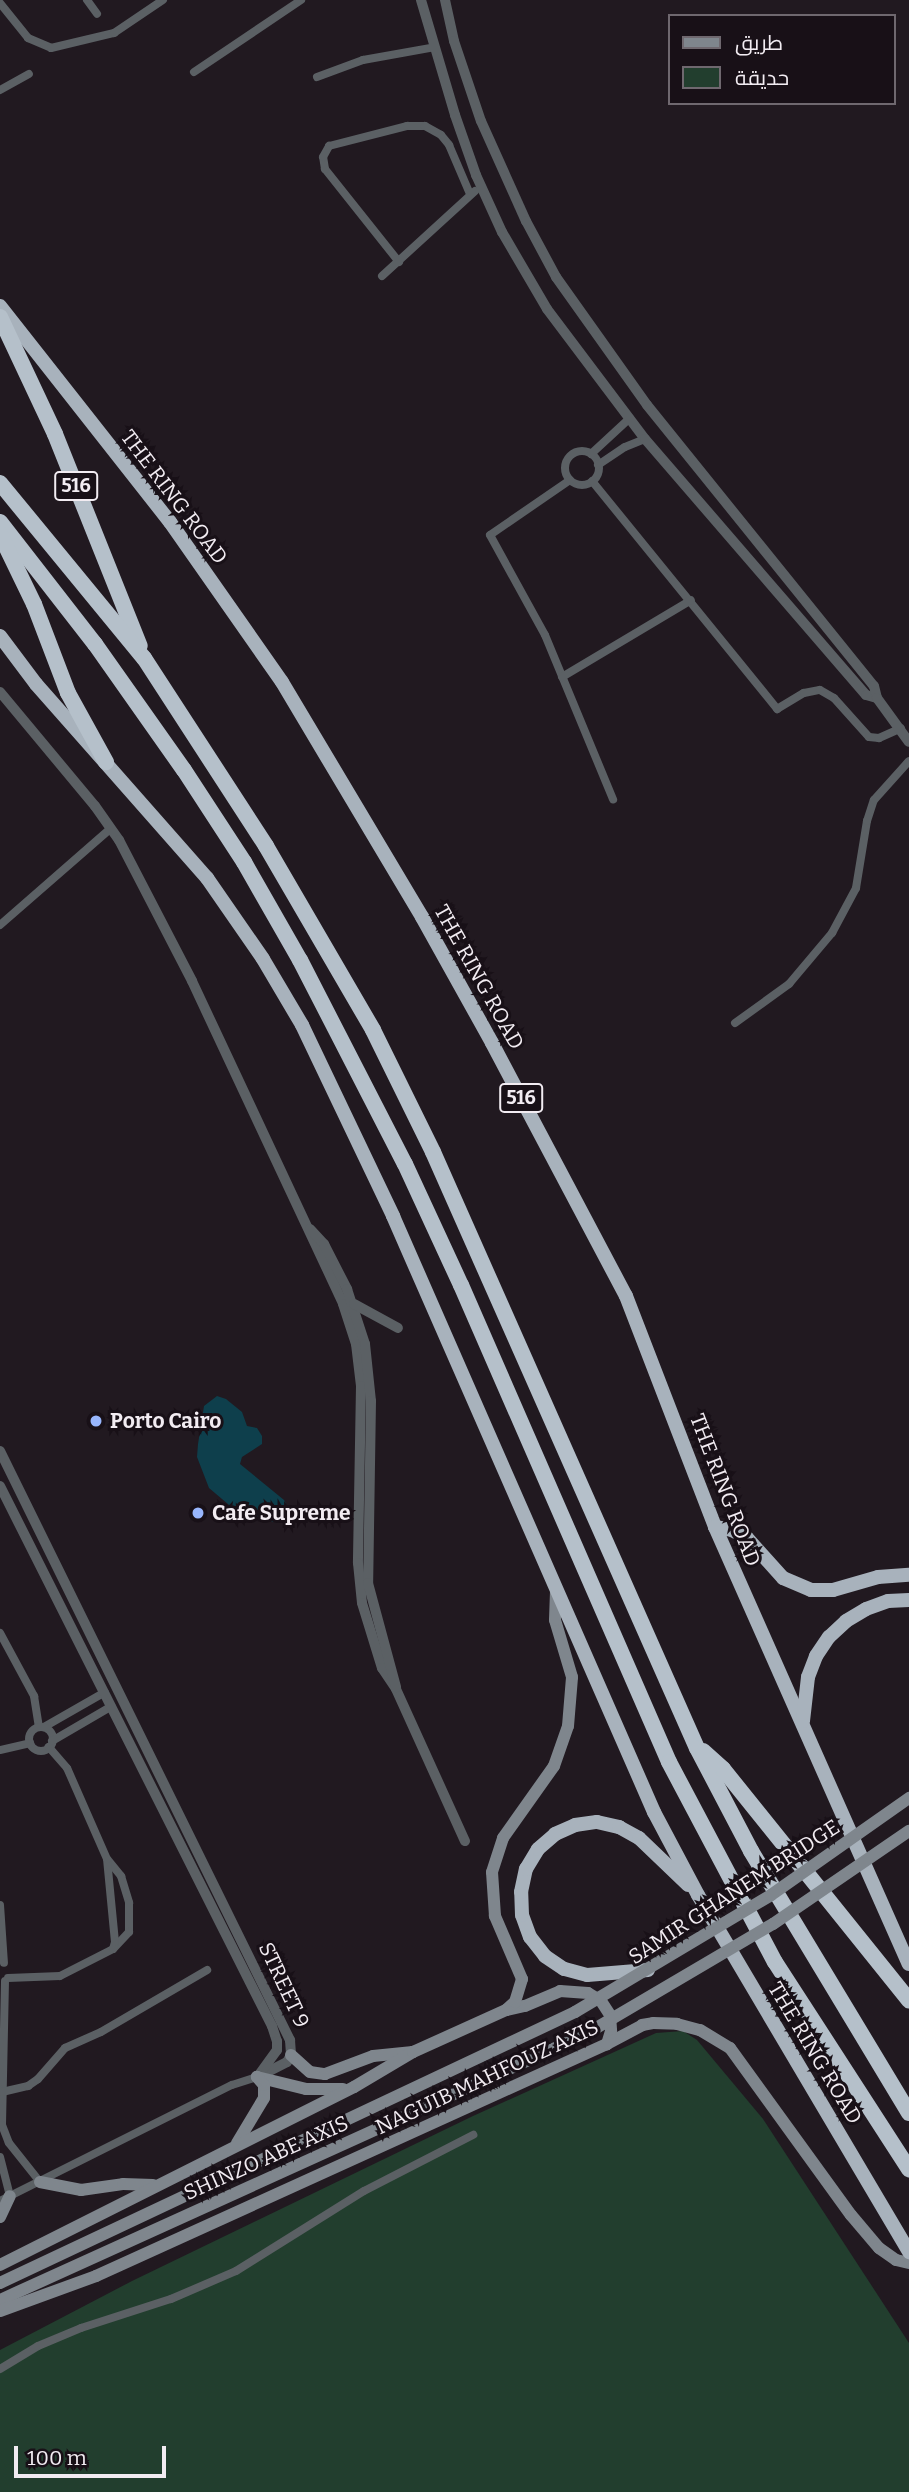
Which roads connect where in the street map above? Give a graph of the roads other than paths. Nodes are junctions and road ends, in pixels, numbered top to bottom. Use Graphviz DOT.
graph roads {
  1 [pos="87,0"];
  2 [pos="163,0"];
  3 [pos="301,0"];
  4 [pos="421,0"];
  5 [pos="445,0"];
  6 [pos="0,3"];
  7 [pos="97,14"];
  8 [pos="435,47"];
  9 [pos="194,72"];
  10 [pos="29,74"];
  11 [pos="317,77"];
  12 [pos="0,90"];
  13 [pos="481,186"];
  14 [pos="470,194"];
  15 [pos="399,262"];
  16 [pos="382,276"];
  17 [pos="0,306"];
  18 [pos="0,317"];
  19 [pos="631,418"];
  20 [pos="645,439"];
  21 [pos="591,454"];
  22 [pos="598,465"];
  23 [pos="570,480"];
  24 [pos="592,481"];
  25 [pos="0,483"];
  26 [pos="0,522"];
  27 [pos="0,534"];
  28 [pos="691,600"];
  29 [pos="0,636"];
  30 [pos="0,649"];
  31 [pos="144,658"];
  32 [pos="20,665"];
  33 [pos="562,677"];
  34 [pos="0,692"];
  35 [pos="877,698"];
  36 [pos="901,728"];
  37 [pos="909,742"];
  38 [pos="909,761"];
  39 [pos="106,762"];
  40 [pos="613,799"];
  41 [pos="111,828"];
  42 [pos="0,925"];
  43 [pos="735,1023"];
  44 [pos="310,1229"];
  45 [pos="354,1304"];
  46 [pos="398,1328"];
  47 [pos="0,1451"];
  48 [pos="0,1486"];
  49 [pos="715,1527"];
  50 [pos="47,1542"];
  51 [pos="33,1548"];
  52 [pos="909,1575"];
  53 [pos="556,1588"];
  54 [pos="909,1600"];
  55 [pos="374,1628"];
  56 [pos="0,1633"];
  57 [pos="105,1692"];
  58 [pos="112,1706"];
  59 [pos="803,1726"];
  60 [pos="41,1727"];
  61 [pos="30,1743"];
  62 [pos="50,1744"];
  63 [pos="697,1748"];
  64 [pos="0,1750"];
  65 [pos="909,1798"];
  66 [pos="909,1831"];
  67 [pos="465,1841"];
  68 [pos="107,1859"];
  69 [pos="698,1895"];
  70 [pos="0,1905"];
  71 [pos="891,1924"];
  72 [pos="909,1940"];
  73 [pos="113,1950"];
  74 [pos="2,1962"];
  75 [pos="909,1964"];
  76 [pos="207,1970"];
  77 [pos="649,1970"];
  78 [pos="4,1981"];
  79 [pos="909,2000"];
  80 [pos="506,2010"];
  81 [pos="575,2012"];
  82 [pos="586,2034"];
  83 [pos="607,2044"];
  84 [pos="413,2052"];
  85 [pos="291,2055"];
  86 [pos="257,2077"];
  87 [pos="354,2087"];
  88 [pos="2,2092"];
  89 [pos="909,2113"];
  90 [pos="473,2135"];
  91 [pos="236,2145"];
  92 [pos="0,2157"];
  93 [pos="909,2169"];
  94 [pos="40,2182"];
  95 [pos="153,2185"];
  96 [pos="5,2199"];
  97 [pos="0,2217"];
  98 [pos="909,2252"];
  99 [pos="909,2263"];
  100 [pos="0,2265"];
  101 [pos="0,2283"];
  102 [pos="0,2300"];
  103 [pos="0,2311"];
  104 [pos="0,2369"];
  1 -- 7 [label="street"];
  2 -- 6 [label="street"];
  3 -- 9 [label="street"];
  4 -- 8 [label="street"];
  5 -- 35 [label="street"];
  8 -- 11 [label="street"];
  8 -- 13 [label="street"];
  10 -- 12 [label="street"];
  13 -- 14 [label="street"];
  13 -- 19 [label="street"];
  14 -- 15 [label="street"];
  14 -- 15 [label="street"];
  15 -- 16 [label="street"];
  17 -- 49 [label="highway, THE RING ROAD / 516"];
  18 -- 31 [label="highway, 516"];
  19 -- 20 [label="street"];
  19 -- 21 [label="street"];
  20 -- 22 [label="street"];
  20 -- 35 [label="street"];
  21 -- 22 [label="street"];
  21 -- 23 [label="street"];
  22 -- 24 [label="street"];
  23 -- 24 [label="street"];
  23 -- 33 [label="street"];
  24 -- 28 [label="street"];
  25 -- 31 [label="highway, 516"];
  26 -- 93 [label="highway, THE RING ROAD"];
  27 -- 39 [label="highway"];
  28 -- 33 [label="street"];
  28 -- 36 [label="street"];
  29 -- 32 [label="highway, THE RING ROAD"];
  30 -- 32 [label="highway"];
  31 -- 63 [label="highway, 516"];
  32 -- 39 [label="highway, THE RING ROAD"];
  33 -- 40 [label="street"];
  34 -- 41 [label="street"];
  35 -- 36 [label="street"];
  36 -- 37 [label="street"];
  38 -- 43 [label="street"];
  39 -- 53 [label="highway, THE RING ROAD"];
  41 -- 42 [label="street"];
  41 -- 44 [label="street"];
  44 -- 45 [label="street"];
  44 -- 55 [label="street"];
  45 -- 46 [label="street"];
  45 -- 55 [label="street"];
  47 -- 50 [label="street, STREET 9"];
  48 -- 51 [label="street, STREET 9"];
  49 -- 52 [label="highway"];
  49 -- 59 [label="highway, THE RING ROAD / 516"];
  50 -- 51 [label="street"];
  50 -- 85 [label="street, STREET 9"];
  51 -- 57 [label="street, STREET 9"];
  53 -- 69 [label="highway, THE RING ROAD"];
  53 -- 80 [label="main road"];
  54 -- 59 [label="highway"];
  55 -- 67 [label="street"];
  56 -- 60 [label="street"];
  57 -- 58 [label="street, STREET 9"];
  57 -- 60 [label="street"];
  58 -- 62 [label="street"];
  58 -- 86 [label="street, STREET 9"];
  59 -- 71 [label="highway, THE RING ROAD / 516"];
  60 -- 61 [label="street"];
  60 -- 62 [label="street"];
  61 -- 62 [label="street"];
  61 -- 64 [label="street"];
  62 -- 68 [label="street"];
  63 -- 79 [label="highway"];
  63 -- 89 [label="highway, 516"];
  65 -- 77 [label="main road, SAMIR GHANEM BRIDGE, bridge"];
  66 -- 82 [label="main road, SAMIR GHANEM BRIDGE, bridge"];
  68 -- 73 [label="street"];
  68 -- 73 [label="street"];
  69 -- 77 [label="highway"];
  69 -- 98 [label="highway, THE RING ROAD"];
  70 -- 74 [label="street"];
  71 -- 72 [label="highway"];
  71 -- 75 [label="highway, THE RING ROAD / 516"];
  73 -- 78 [label="street"];
  74 -- 78 [label="street"];
  76 -- 88 [label="street"];
  77 -- 81 [label="main road, SAMIR GHANEM BRIDGE, bridge"];
  78 -- 88 [label="street"];
  80 -- 83 [label="main road"];
  80 -- 84 [label="main road"];
  81 -- 101 [label="main road, SHINZO ABE AXIS"];
  82 -- 102 [label="main road, SHINZO ABE AXIS"];
  83 -- 99 [label="main road, NAGUIB MAHFOUZ AXIS"];
  83 -- 103 [label="main road, NAGUIB MAHFOUZ AXIS"];
  84 -- 85 [label="main road"];
  84 -- 87 [label="main road"];
  85 -- 86 [label="street, STREET 9"];
  86 -- 87 [label="main road"];
  86 -- 91 [label="main road"];
  86 -- 94 [label="street"];
  87 -- 91 [label="main road"];
  88 -- 94 [label="street"];
  90 -- 104 [label="street"];
  91 -- 95 [label="main road"];
  92 -- 96 [label="street"];
  94 -- 95 [label="main road"];
  94 -- 96 [label="street"];
  95 -- 100 [label="main road"];
  96 -- 97 [label="main road"];
}
